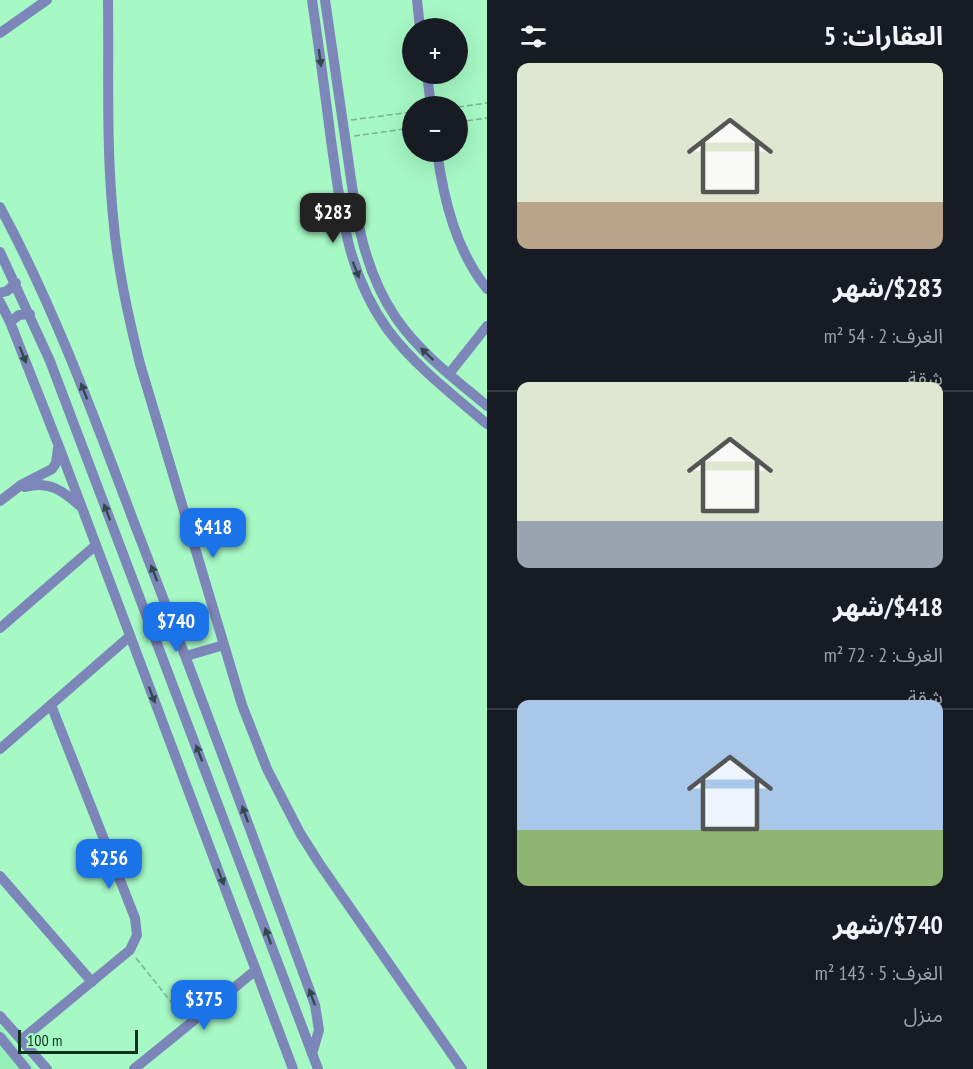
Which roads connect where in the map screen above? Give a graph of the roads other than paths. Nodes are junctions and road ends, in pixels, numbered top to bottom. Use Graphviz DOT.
graph roads {
  1 [pos="47,0"];
  2 [pos="108,0"];
  3 [pos="312,0"];
  4 [pos="325,0"];
  5 [pos="417,0"];
  6 [pos="419,18"];
  7 [pos="0,33"];
  8 [pos="439,162"];
  9 [pos="0,207"];
  10 [pos="0,252"];
  11 [pos="16,283"];
  12 [pos="487,290"];
  13 [pos="0,293"];
  14 [pos="0,302"];
  15 [pos="30,314"];
  16 [pos="10,322"];
  17 [pos="487,326"];
  18 [pos="449,374"];
  19 [pos="487,406"];
  20 [pos="487,424"];
  21 [pos="58,444"];
  22 [pos="13,490"];
  23 [pos="0,501"];
  24 [pos="82,507"];
  25 [pos="96,545"];
  26 [pos="0,628"];
  27 [pos="130,636"];
  28 [pos="224,645"];
  29 [pos="186,656"];
  30 [pos="51,705"];
  31 [pos="0,750"];
  32 [pos="0,876"];
  33 [pos="256,970"];
  34 [pos="92,982"];
  35 [pos="0,1016"];
  36 [pos="0,1037"];
  37 [pos="21,1040"];
  38 [pos="312,1054"];
  39 [pos="26,1069"];
  40 [pos="47,1069"];
  41 [pos="134,1069"];
  42 [pos="293,1069"];
  43 [pos="318,1069"];
  44 [pos="462,1069"];
  1 -- 7 [label="street"];
  2 -- 28 [label="street"];
  3 -- 20 [label="street, one-way"];
  18 -- 4 [label="street, one-way"];
  5 -- 6 [label="street"];
  8 -- 12 [label="street"];
  29 -- 9 [label="street, one-way"];
  10 -- 11 [label="street"];
  11 -- 13 [label="street"];
  11 -- 15 [label="street"];
  14 -- 16 [label="street"];
  15 -- 16 [label="street"];
  38 -- 15 [label="street, one-way"];
  16 -- 21 [label="street, one-way"];
  17 -- 18 [label="street"];
  18 -- 19 [label="street"];
  21 -- 22 [label="street"];
  21 -- 24 [label="street"];
  22 -- 23 [label="street"];
  22 -- 24 [label="street"];
  24 -- 25 [label="street"];
  25 -- 26 [label="street"];
  25 -- 27 [label="street"];
  27 -- 30 [label="street"];
  27 -- 33 [label="street, one-way"];
  28 -- 29 [label="street"];
  28 -- 44 [label="street"];
  38 -- 29 [label="street, one-way"];
  30 -- 31 [label="street"];
  30 -- 34 [label="street"];
  32 -- 34 [label="street"];
  33 -- 41 [label="street"];
  33 -- 42 [label="street"];
  34 -- 37 [label="street"];
  35 -- 37 [label="street"];
  36 -- 39 [label="street"];
  37 -- 40 [label="street"];
  38 -- 43 [label="street"];
}
